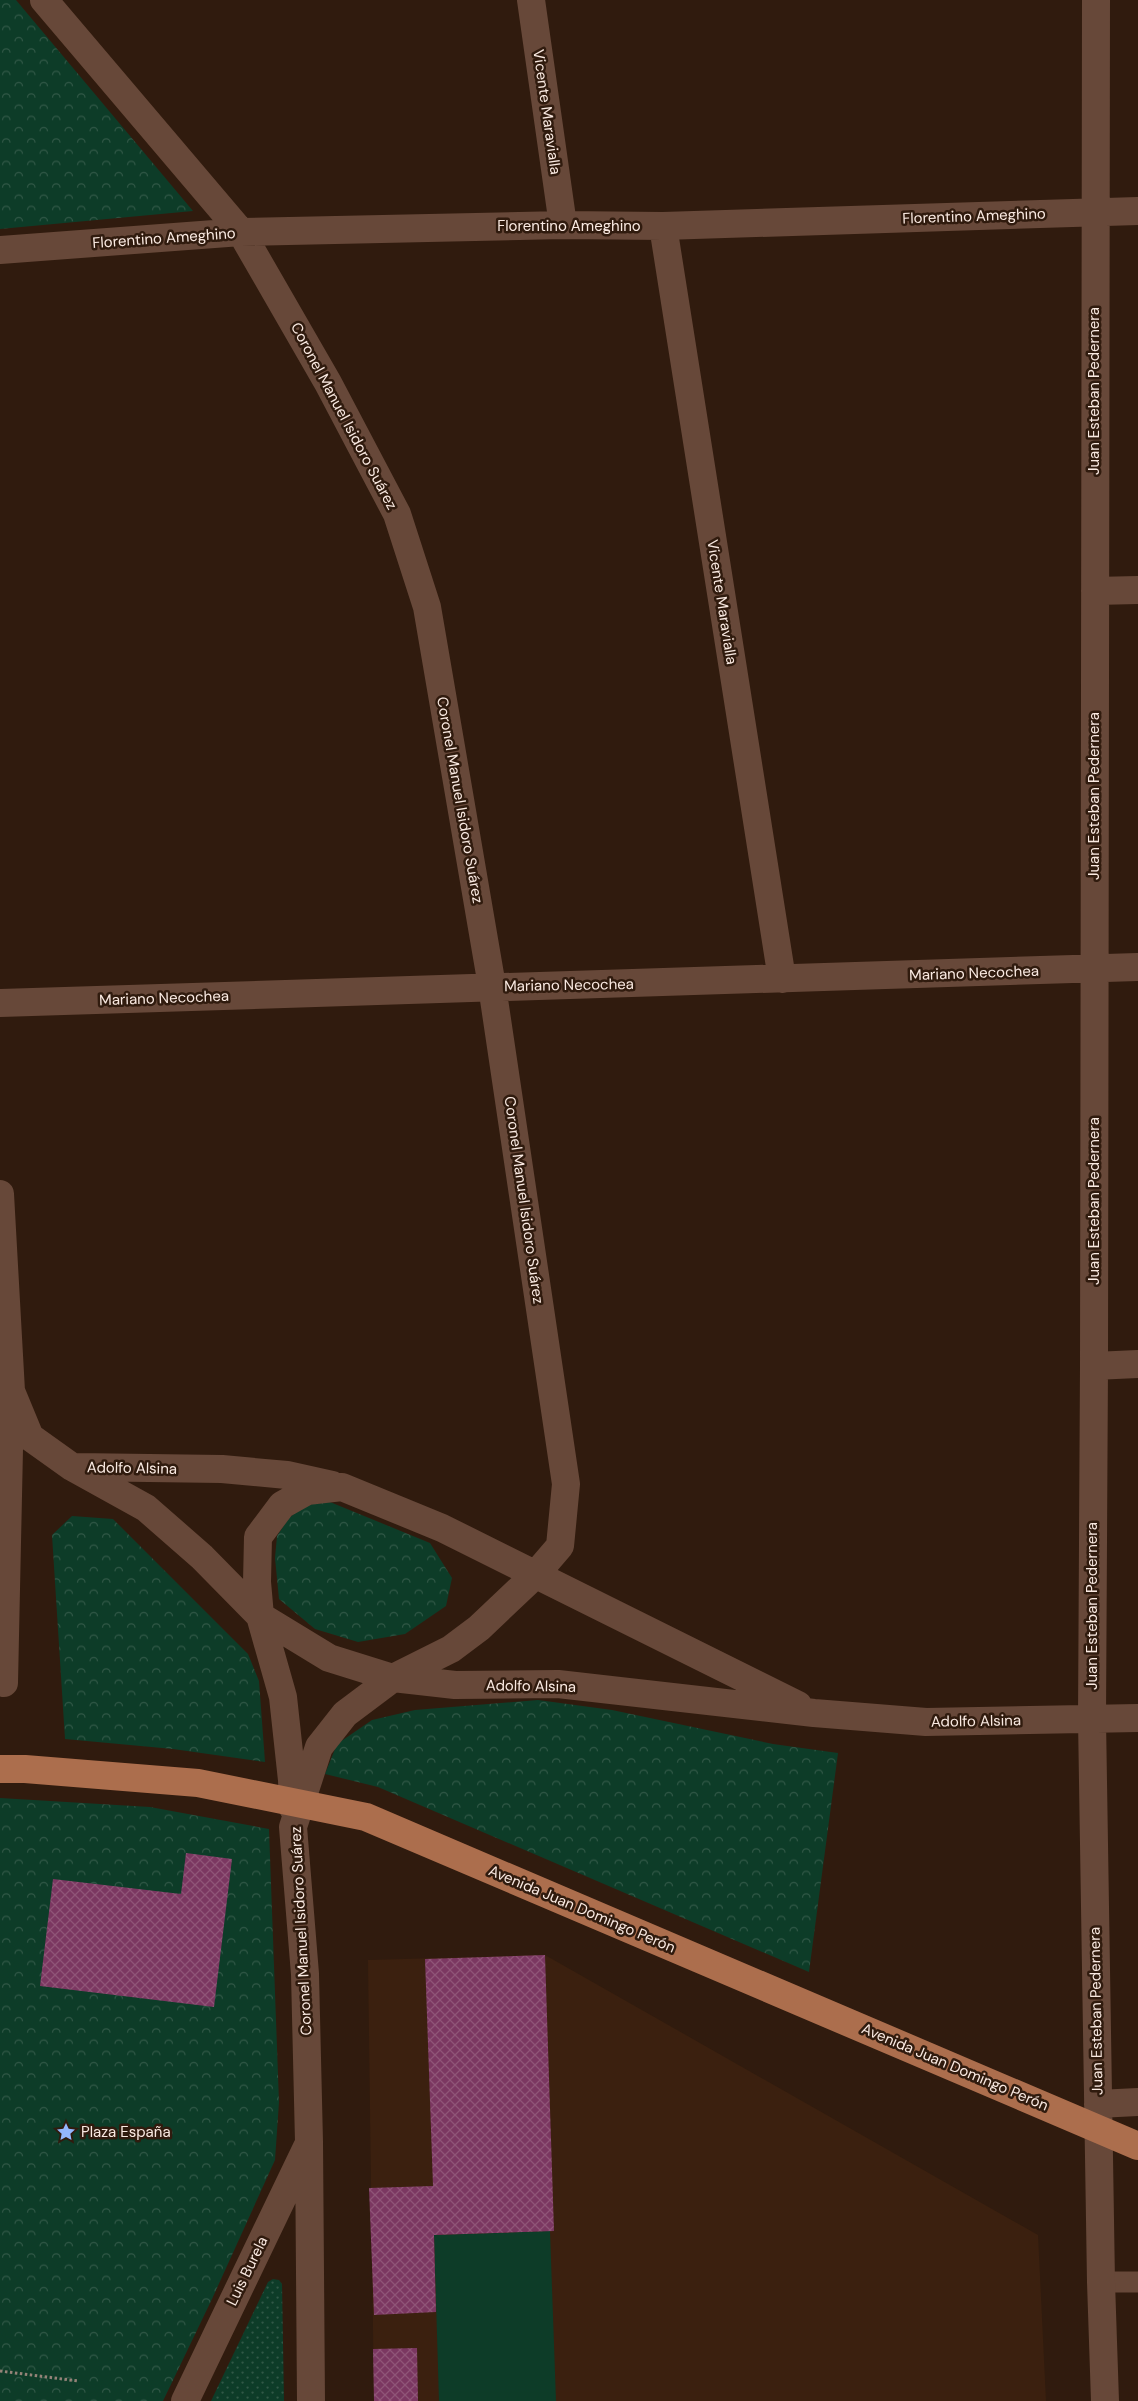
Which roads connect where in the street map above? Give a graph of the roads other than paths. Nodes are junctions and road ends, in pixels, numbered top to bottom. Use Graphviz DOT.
graph roads {
  1 [pos="44,0"];
  2 [pos="531,0"];
  3 [pos="1096,0"];
  4 [pos="1138,211"];
  5 [pos="1094,213"];
  6 [pos="563,224"];
  7 [pos="663,226"];
  8 [pos="241,232"];
  9 [pos="0,250"];
  10 [pos="1138,590"];
  11 [pos="1095,591"];
  12 [pos="1138,967"];
  13 [pos="1094,968"];
  14 [pos="782,980"];
  15 [pos="492,986"];
  16 [pos="0,1003"];
  17 [pos="0,1194"];
  18 [pos="1138,1364"];
  19 [pos="1094,1366"];
  20 [pos="11,1391"];
  21 [pos="72,1467"];
  22 [pos="342,1487"];
  23 [pos="536,1574"];
  24 [pos="260,1616"];
  25 [pos="393,1678"];
  26 [pos="4,1683"];
  27 [pos="814,1714"];
  28 [pos="1138,1718"];
  29 [pos="1092,1719"];
  30 [pos="0,1769"];
  31 [pos="293,1827"];
  32 [pos="1138,2102"];
  33 [pos="1098,2116"];
  34 [pos="310,2142"];
  35 [pos="1138,2146"];
  36 [pos="1101,2282"];
  37 [pos="1138,2282"];
  38 [pos="184,2401"];
  39 [pos="311,2401"];
  40 [pos="1105,2401"];
  1 -- 8 [label="street, Coronel Manuel Isidoro Suárez"];
  2 -- 6 [label="street, Vicente Maravialla"];
  3 -- 5 [label="street, Juan Esteban Pedernera"];
  4 -- 5 [label="street, Florentino Ameghino"];
  5 -- 7 [label="street, Florentino Ameghino"];
  5 -- 11 [label="street, Juan Esteban Pedernera"];
  6 -- 7 [label="street, Florentino Ameghino"];
  6 -- 8 [label="street, Florentino Ameghino"];
  7 -- 14 [label="street, Vicente Maravialla"];
  8 -- 9 [label="street, Florentino Ameghino"];
  8 -- 15 [label="street, Coronel Manuel Isidoro Suárez"];
  10 -- 11 [label="street"];
  11 -- 13 [label="street, Juan Esteban Pedernera"];
  12 -- 13 [label="street, Mariano Necochea"];
  13 -- 14 [label="street, Mariano Necochea"];
  13 -- 19 [label="street, Juan Esteban Pedernera"];
  14 -- 15 [label="street, Mariano Necochea"];
  15 -- 16 [label="street, Mariano Necochea"];
  15 -- 23 [label="street, Coronel Manuel Isidoro Suárez"];
  17 -- 20 [label="street"];
  18 -- 19 [label="street"];
  19 -- 29 [label="street, Juan Esteban Pedernera"];
  20 -- 21 [label="street"];
  20 -- 26 [label="street"];
  21 -- 22 [label="street, Adolfo Alsina"];
  21 -- 24 [label="street, Adolfo Alsina"];
  22 -- 23 [label="street, Adolfo Alsina"];
  22 -- 24 [label="street, Adolfo Alsina"];
  23 -- 25 [label="street, Coronel Manuel Isidoro Suárez"];
  23 -- 27 [label="street, Adolfo Alsina"];
  24 -- 25 [label="street, Adolfo Alsina"];
  24 -- 31 [label="street, Adolfo Alsina"];
  25 -- 27 [label="street, Adolfo Alsina"];
  25 -- 31 [label="street, Coronel Manuel Isidoro Suárez"];
  27 -- 29 [label="street, Adolfo Alsina"];
  28 -- 29 [label="street, Adolfo Alsina"];
  29 -- 33 [label="street, Juan Esteban Pedernera"];
  30 -- 33 [label="main road, Avenida Juan Domingo Perón"];
  31 -- 34 [label="street, Coronel Manuel Isidoro Suárez"];
  32 -- 33 [label="street"];
  33 -- 35 [label="main road, Avenida Juan Domingo Perón"];
  33 -- 36 [label="street, Juan Esteban Pedernera"];
  34 -- 38 [label="street, Luis Burela"];
  34 -- 39 [label="street, Coronel Manuel Isidoro Suárez"];
  36 -- 37 [label="lane"];
  36 -- 40 [label="street, Juan Esteban Pedernera"];
}
